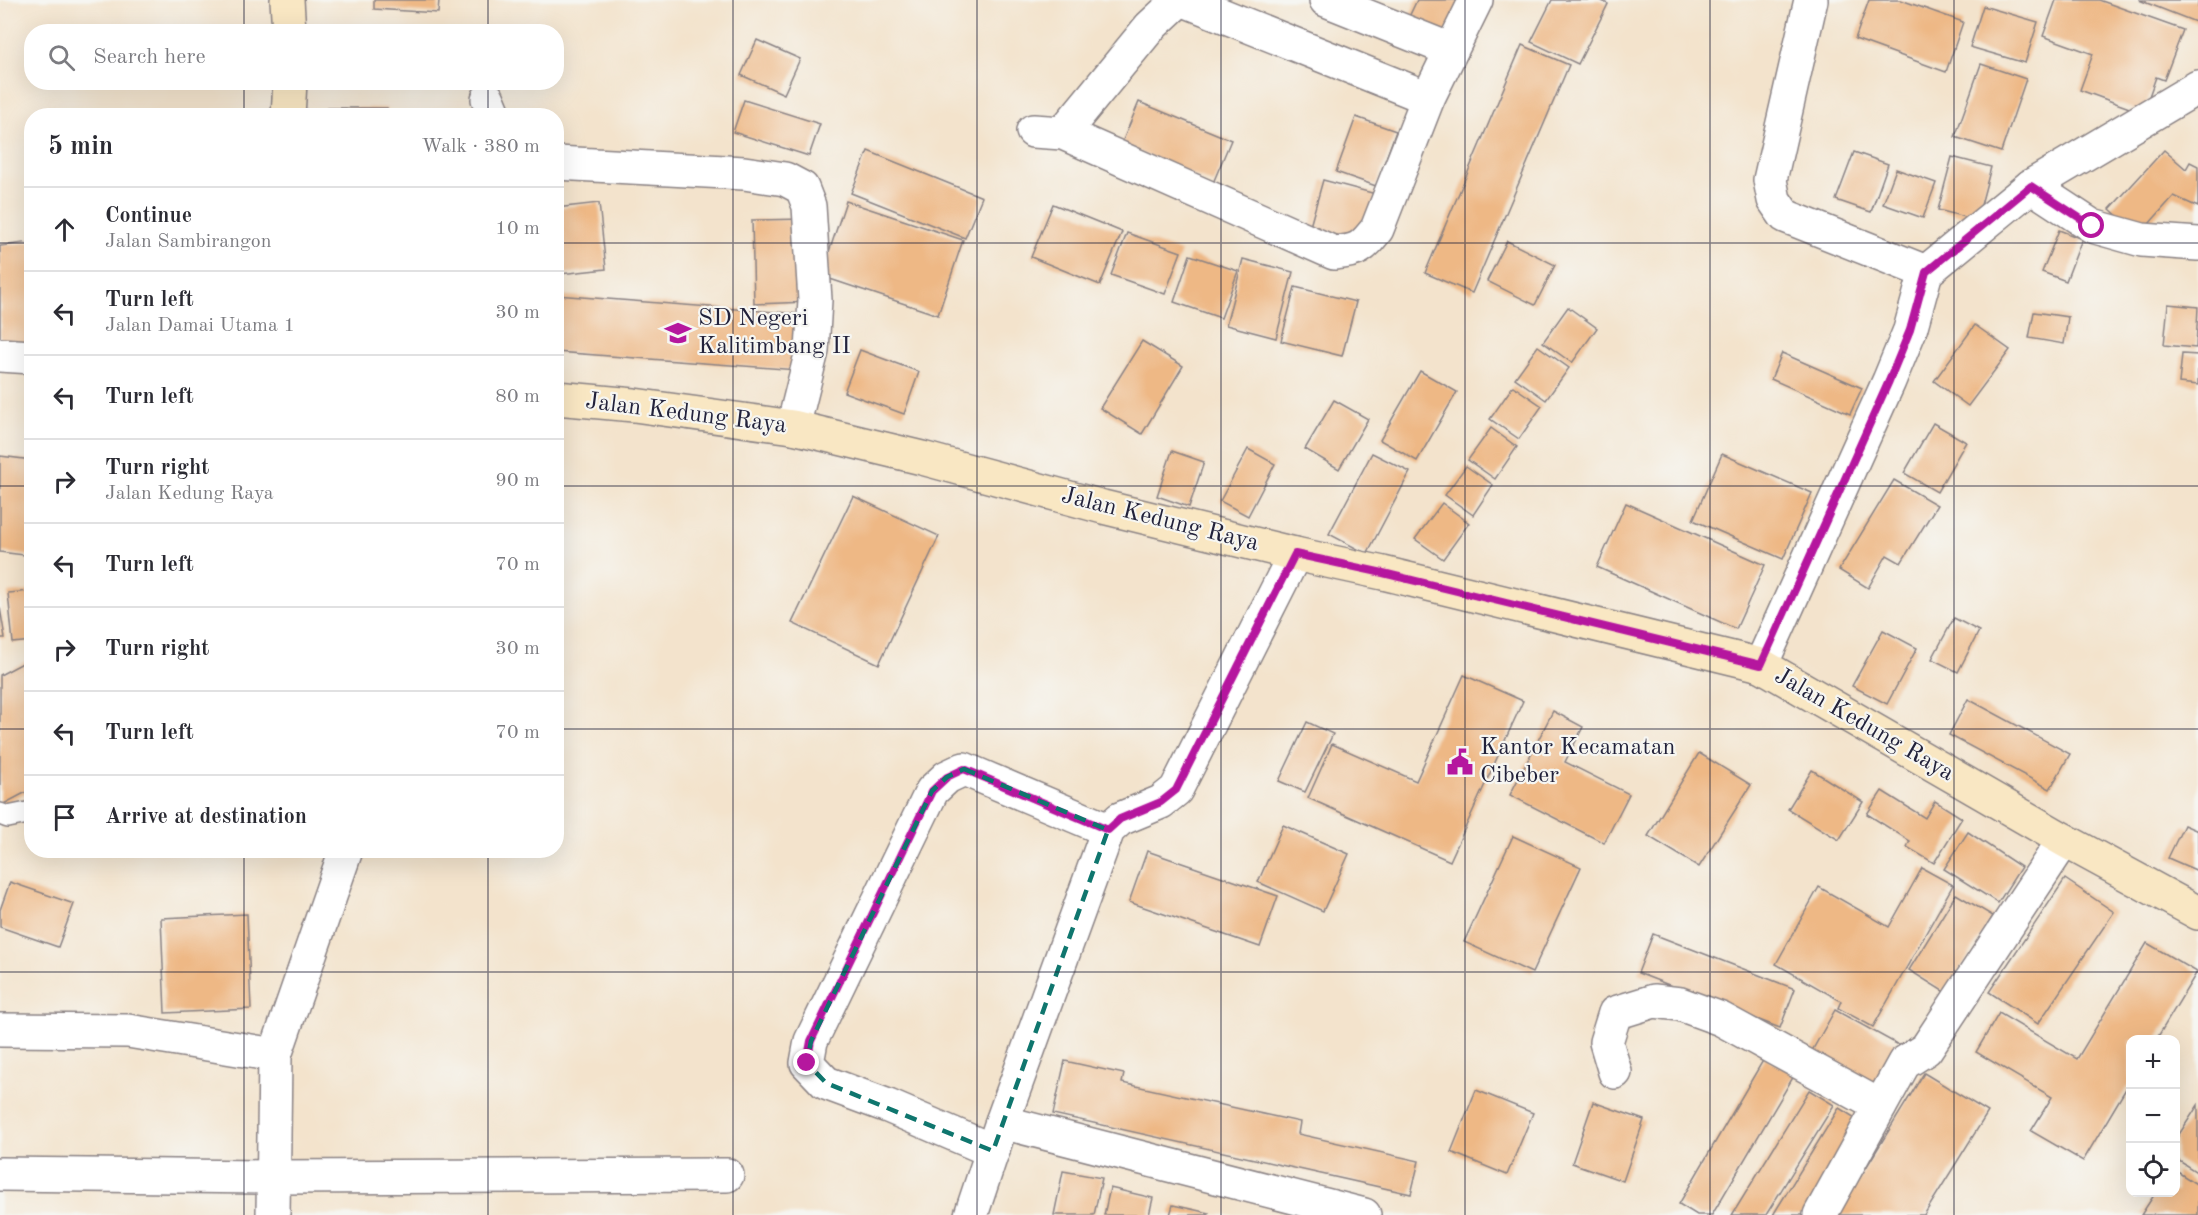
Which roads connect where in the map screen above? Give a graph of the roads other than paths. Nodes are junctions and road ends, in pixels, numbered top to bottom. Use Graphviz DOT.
graph roads {
  1 [pos="287,0"];
  2 [pos="1179,0"];
  3 [pos="1184,0"];
  4 [pos="1326,0"];
  5 [pos="1476,0"];
  6 [pos="1811,0"];
  7 [pos="288,24"];
  8 [pos="1451,50"];
  9 [pos="2198,87"];
  10 [pos="290,90"];
  11 [pos="1428,98"];
  12 [pos="288,108"];
  13 [pos="564,163"];
  14 [pos="2031,186"];
  15 [pos="2198,244"];
  16 [pos="1926,272"];
  17 [pos="0,355"];
  18 [pos="24,356"];
  19 [pos="564,399"];
  20 [pos="793,427"];
  21 [pos="1295,554"];
  22 [pos="1761,665"];
  23 [pos="0,814"];
  24 [pos="24,814"];
  25 [pos="1108,830"];
  26 [pos="2064,840"];
  27 [pos="343,858"];
  28 [pos="2198,912"];
  29 [pos="0,1030"];
  30 [pos="275,1055"];
  31 [pos="1614,1072"];
  32 [pos="1880,1106"];
  33 [pos="998,1136"];
  34 [pos="0,1174"];
  35 [pos="727,1175"];
  36 [pos="273,1177"];
  37 [pos="273,1215"];
  38 [pos="971,1215"];
  39 [pos="1364,1215"];
  40 [pos="1820,1215"];
  1 -- 7 [label="street"];
  2 -- 11 [label="street"];
  3 -- 11 [label="street"];
  4 -- 8 [label="street"];
  5 -- 8 [label="street"];
  6 -- 16 [label="street"];
  8 -- 11 [label="street"];
  9 -- 14 [label="street"];
  10 -- 12 [label="street"];
  13 -- 20 [label="street"];
  14 -- 15 [label="street"];
  14 -- 16 [label="street"];
  16 -- 22 [label="street"];
  17 -- 18 [label="street"];
  19 -- 20 [label="street, Jalan Kedung Raya"];
  20 -- 21 [label="street, Jalan Kedung Raya"];
  21 -- 22 [label="street, Jalan Kedung Raya"];
  21 -- 25 [label="street"];
  22 -- 26 [label="street, Jalan Kedung Raya"];
  23 -- 24 [label="lane"];
  25 -- 33 [label="street"];
  25 -- 33 [label="street"];
  26 -- 28 [label="street, Jalan Kedung Raya"];
  26 -- 32 [label="street"];
  27 -- 30 [label="street"];
  29 -- 30 [label="street"];
  30 -- 36 [label="street"];
  31 -- 32 [label="street"];
  32 -- 40 [label="street"];
  33 -- 38 [label="street"];
  33 -- 39 [label="street"];
  34 -- 36 [label="street"];
  35 -- 36 [label="street"];
  36 -- 37 [label="street"];
}
